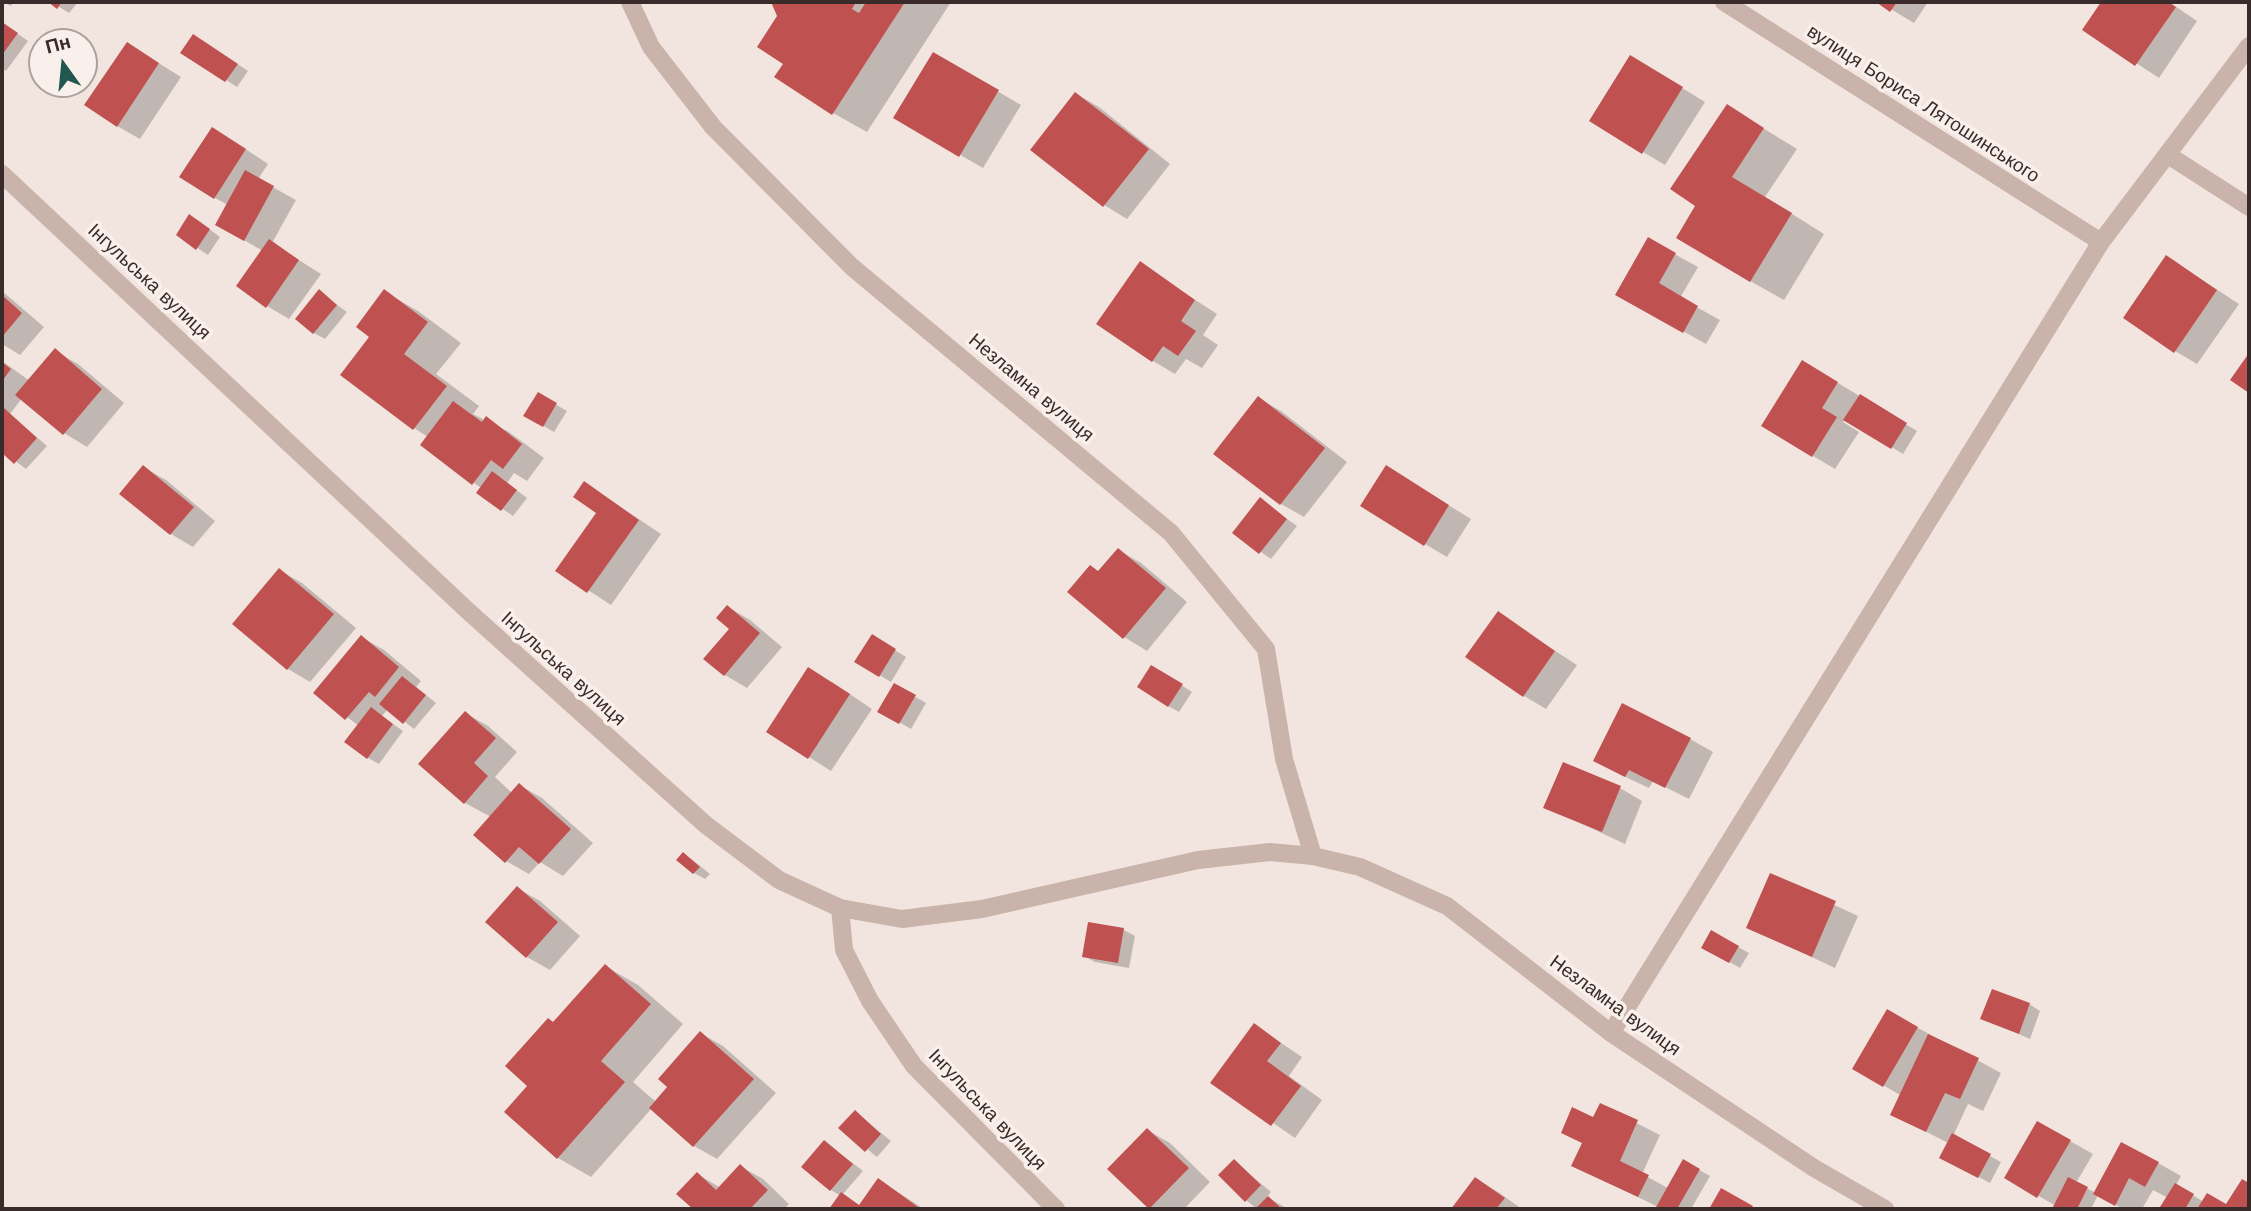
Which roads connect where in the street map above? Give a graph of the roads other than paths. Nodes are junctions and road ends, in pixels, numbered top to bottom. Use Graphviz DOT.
graph roads {
  1 [pos="630,2"];
  2 [pos="1724,2"];
  3 [pos="2249,46"];
  4 [pos="2168,155"];
  5 [pos="2,174"];
  6 [pos="2249,207"];
  7 [pos="2101,242"];
  8 [pos="1313,856"];
  9 [pos="840,908"];
  10 [pos="1611,1033"];
  11 [pos="1056,1209"];
  12 [pos="1885,1209"];
  1 -- 8 [label="street, Незламна вулиця"];
  2 -- 7 [label="street, вулиця Бориса Лятошинського"];
  3 -- 4 [label="street"];
  4 -- 6 [label="street"];
  4 -- 7 [label="street"];
  5 -- 9 [label="street, Інгульська вулиця"];
  7 -- 10 [label="street"];
  8 -- 9 [label="street, Незламна вулиця"];
  8 -- 10 [label="street, Незламна вулиця"];
  9 -- 11 [label="street, Інгульська вулиця"];
  10 -- 12 [label="street, Незламна вулиця"];
}
